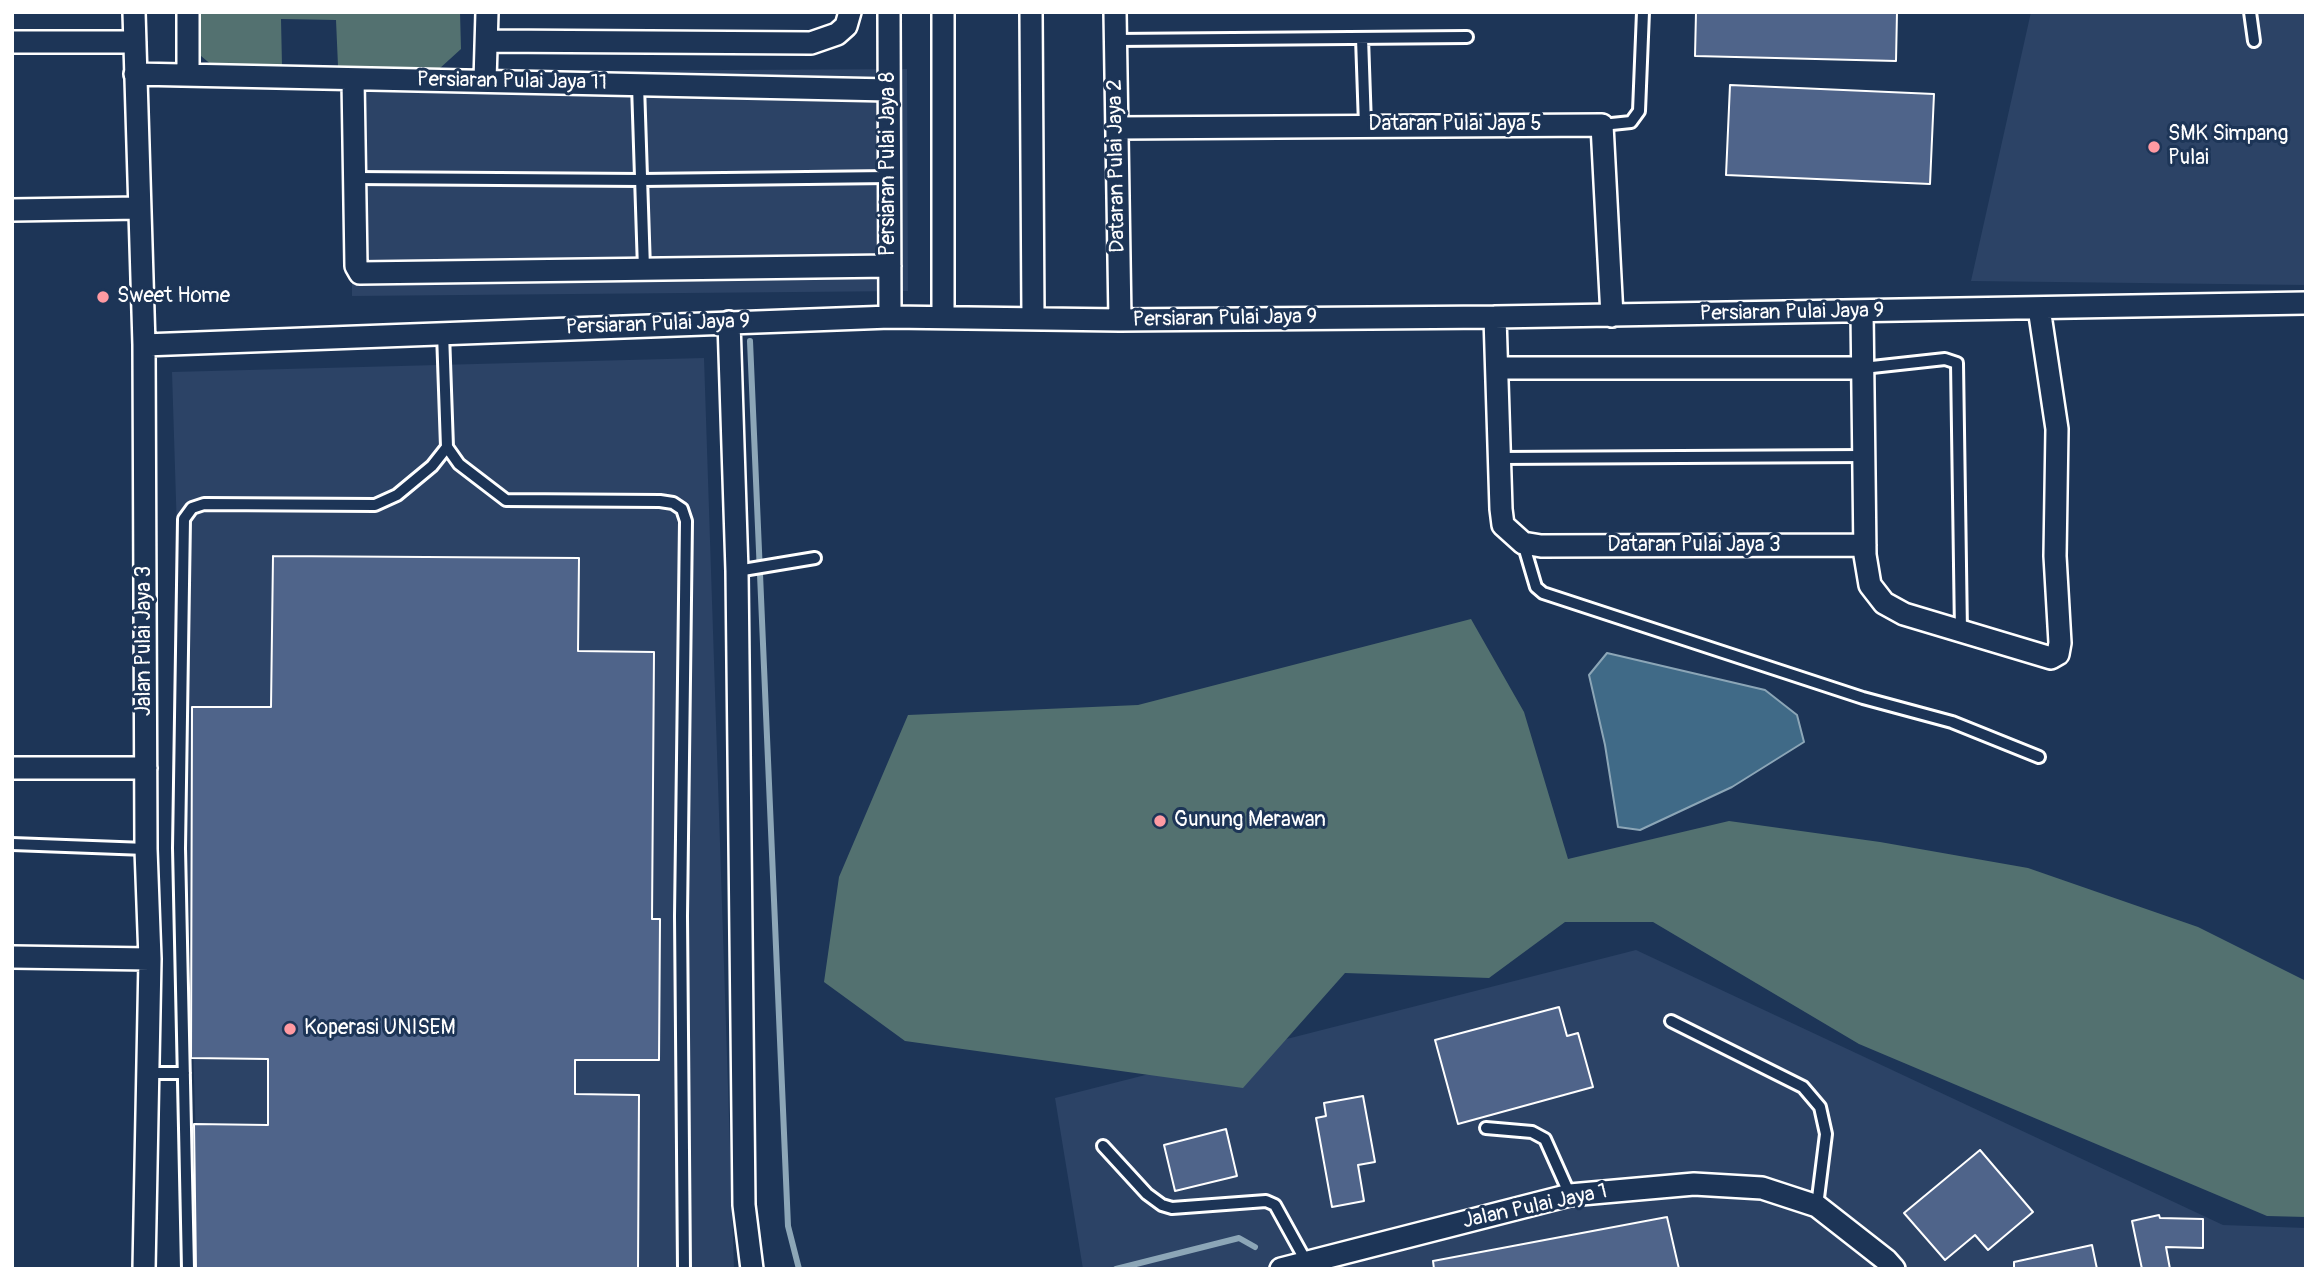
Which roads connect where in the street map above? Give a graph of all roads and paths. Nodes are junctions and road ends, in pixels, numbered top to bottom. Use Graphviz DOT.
graph roads {
  1 [pos="134,12"];
  2 [pos="188,12"];
  3 [pos="487,12"];
  4 [pos="850,12"];
  5 [pos="888,12"];
  6 [pos="943,12"];
  7 [pos="1031,12"];
  8 [pos="1115,12"];
  9 [pos="1643,12"];
  10 [pos="2250,12"];
  11 [pos="1467,37"];
  12 [pos="1362,38"];
  13 [pos="1116,40"];
  14 [pos="12,41"];
  15 [pos="488,41"];
  16 [pos="2254,41"];
  17 [pos="135,42"];
  18 [pos="135,74"];
  19 [pos="188,75"];
  20 [pos="353,79"];
  21 [pos="485,81"];
  22 [pos="638,85"];
  23 [pos="889,90"];
  24 [pos="1365,125"];
  25 [pos="1602,125"];
  26 [pos="1117,128"];
  27 [pos="889,177"];
  28 [pos="355,178"];
  29 [pos="642,180"];
  30 [pos="139,208"];
  31 [pos="12,210"];
  32 [pos="890,266"];
  33 [pos="644,269"];
  34 [pos="2306,303"];
  35 [pos="2039,308"];
  36 [pos="1862,312"];
  37 [pos="943,316"];
  38 [pos="1612,316"];
  39 [pos="890,317"];
  40 [pos="1495,317"];
  41 [pos="1033,318"];
  42 [pos="1120,320"];
  43 [pos="729,322"];
  44 [pos="443,333"];
  45 [pos="144,345"];
  46 [pos="1497,368"];
  47 [pos="1863,368"];
  48 [pos="447,447"];
  49 [pos="1864,456"];
  50 [pos="1499,458"];
  51 [pos="1523,543"];
  52 [pos="1865,545"];
  53 [pos="815,558"];
  54 [pos="737,571"];
  55 [pos="1961,632"];
  56 [pos="2039,757"];
  57 [pos="12,768"];
  58 [pos="145,768"];
  59 [pos="12,844"];
  60 [pos="146,849"];
  61 [pos="12,957"];
  62 [pos="150,958"];
  63 [pos="1671,1021"];
  64 [pos="147,1073"];
  65 [pos="184,1073"];
  66 [pos="1486,1128"];
  67 [pos="1103,1146"];
  68 [pos="1570,1195"];
  69 [pos="1817,1206"];
  70 [pos="1307,1263"];
  71 [pos="144,1269"];
  72 [pos="188,1269"];
  73 [pos="684,1269"];
  74 [pos="752,1269"];
  75 [pos="1281,1269"];
  76 [pos="1894,1269"];
  1 -- 17 [label="street, Jalan Pulai Jaya 3"];
  2 -- 19 [label="street"];
  3 -- 15 [label="street"];
  4 -- 15 [label="street"];
  5 -- 23 [label="street, Persiaran Pulai Jaya 8"];
  6 -- 37 [label="street"];
  7 -- 41 [label="street"];
  8 -- 13 [label="street, Dataran Pulai Jaya 2"];
  9 -- 25 [label="lane"];
  10 -- 16 [label="lane"];
  11 -- 12 [label="lane"];
  12 -- 13 [label="lane"];
  12 -- 24 [label="lane"];
  13 -- 26 [label="street, Dataran Pulai Jaya 2"];
  14 -- 17 [label="street"];
  15 -- 21 [label="street"];
  17 -- 18 [label="street, Jalan Pulai Jaya 3"];
  18 -- 19 [label="street, Persiaran Pulai Jaya 11"];
  18 -- 30 [label="street, Jalan Pulai Jaya 3"];
  19 -- 20 [label="street, Persiaran Pulai Jaya 11"];
  20 -- 21 [label="street, Persiaran Pulai Jaya 11"];
  20 -- 28 [label="street"];
  21 -- 22 [label="street, Persiaran Pulai Jaya 11"];
  22 -- 23 [label="street, Persiaran Pulai Jaya 11"];
  22 -- 29 [label="lane"];
  23 -- 27 [label="street, Persiaran Pulai Jaya 8"];
  24 -- 25 [label="street, Dataran Pulai Jaya 5"];
  24 -- 26 [label="street, Dataran Pulai Jaya 5"];
  25 -- 38 [label="street"];
  26 -- 42 [label="street, Dataran Pulai Jaya 2"];
  27 -- 29 [label="lane"];
  27 -- 32 [label="street, Persiaran Pulai Jaya 8"];
  28 -- 29 [label="lane"];
  28 -- 33 [label="street"];
  29 -- 33 [label="lane"];
  30 -- 31 [label="street"];
  30 -- 45 [label="street, Jalan Pulai Jaya 3"];
  32 -- 33 [label="street"];
  32 -- 39 [label="street, Persiaran Pulai Jaya 8"];
  34 -- 35 [label="street, Persiaran Pulai Jaya 9"];
  35 -- 36 [label="street, Persiaran Pulai Jaya 9"];
  35 -- 55 [label="street"];
  36 -- 38 [label="street, Persiaran Pulai Jaya 9"];
  36 -- 47 [label="street"];
  37 -- 39 [label="street, Persiaran Pulai Jaya 9"];
  37 -- 41 [label="street, Persiaran Pulai Jaya 9"];
  38 -- 40 [label="street, Persiaran Pulai Jaya 9"];
  39 -- 43 [label="street, Persiaran Pulai Jaya 9"];
  40 -- 42 [label="street, Persiaran Pulai Jaya 9"];
  40 -- 46 [label="street"];
  41 -- 42 [label="street, Persiaran Pulai Jaya 9"];
  43 -- 44 [label="street, Persiaran Pulai Jaya 9"];
  43 -- 54 [label="street"];
  44 -- 45 [label="street, Persiaran Pulai Jaya 9"];
  44 -- 48 [label="lane"];
  45 -- 58 [label="street, Jalan Pulai Jaya 3"];
  46 -- 47 [label="street"];
  46 -- 50 [label="street"];
  47 -- 49 [label="street"];
  47 -- 55 [label="lane"];
  48 -- 65 [label="lane"];
  48 -- 73 [label="lane"];
  49 -- 50 [label="lane"];
  49 -- 52 [label="street"];
  50 -- 51 [label="street"];
  51 -- 52 [label="street, Dataran Pulai Jaya 3"];
  51 -- 56 [label="lane"];
  52 -- 55 [label="street"];
  53 -- 54 [label="lane"];
  54 -- 74 [label="street"];
  57 -- 58 [label="street"];
  58 -- 60 [label="street, Jalan Pulai Jaya 3"];
  59 -- 60 [label="lane"];
  60 -- 62 [label="street, Jalan Pulai Jaya 3"];
  61 -- 62 [label="street"];
  62 -- 64 [label="street, Jalan Pulai Jaya 3"];
  63 -- 69 [label="lane"];
  64 -- 65 [label="lane"];
  64 -- 71 [label="street, Jalan Pulai Jaya 3"];
  65 -- 72 [label="lane"];
  66 -- 68 [label="lane"];
  67 -- 70 [label="lane"];
  68 -- 69 [label="street, Jalan Pulai Jaya 1"];
  68 -- 70 [label="street, Jalan Pulai Jaya 1"];
  69 -- 76 [label="street, Jalan Pulai Jaya 1"];
  70 -- 75 [label="street, Jalan Pulai Jaya 1"];
}
